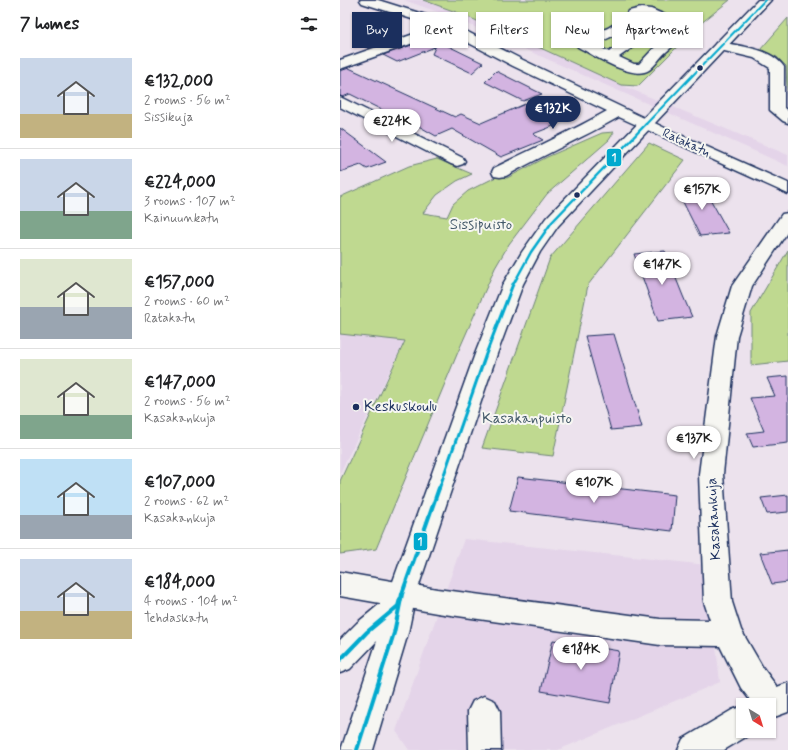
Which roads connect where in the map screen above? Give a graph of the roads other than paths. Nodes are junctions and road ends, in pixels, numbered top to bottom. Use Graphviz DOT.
graph roads {
  1 [pos="366,0"];
  2 [pos="765,0"];
  3 [pos="612,30"];
  4 [pos="606,34"];
  5 [pos="612,34"];
  6 [pos="410,40"];
  7 [pos="721,46"];
  8 [pos="623,48"];
  9 [pos="663,48"];
  10 [pos="609,58"];
  11 [pos="340,65"];
  12 [pos="340,101"];
  13 [pos="619,111"];
  14 [pos="788,118"];
  15 [pos="646,124"];
  16 [pos="457,161"];
  17 [pos="500,172"];
  18 [pos="788,189"];
  19 [pos="788,218"];
  20 [pos="340,584"];
  21 [pos="400,600"];
  22 [pos="728,633"];
  23 [pos="340,660"];
  24 [pos="772,698"];
  25 [pos="484,712"];
  26 [pos="736,725"];
  27 [pos="357,750"];
  28 [pos="485,750"];
  29 [pos="694,750"];
  1 -- 13 [label="street, Ratakatu"];
  2 -- 7 [label="street"];
  3 -- 4 [label="street"];
  4 -- 5 [label="street"];
  4 -- 10 [label="street"];
  6 -- 11 [label="street"];
  7 -- 14 [label="street"];
  7 -- 15 [label="street"];
  8 -- 10 [label="street"];
  9 -- 10 [label="street"];
  12 -- 16 [label="street"];
  13 -- 15 [label="street, Ratakatu"];
  13 -- 17 [label="street"];
  15 -- 18 [label="street, Ratakatu"];
  15 -- 21 [label="street"];
  19 -- 22 [label="street, Kasakankuja"];
  20 -- 21 [label="street"];
  21 -- 22 [label="street"];
  21 -- 23 [label="street"];
  21 -- 27 [label="street"];
  22 -- 24 [label="street, Kasakankuja"];
  25 -- 28 [label="street"];
  26 -- 29 [label="street"];
}
